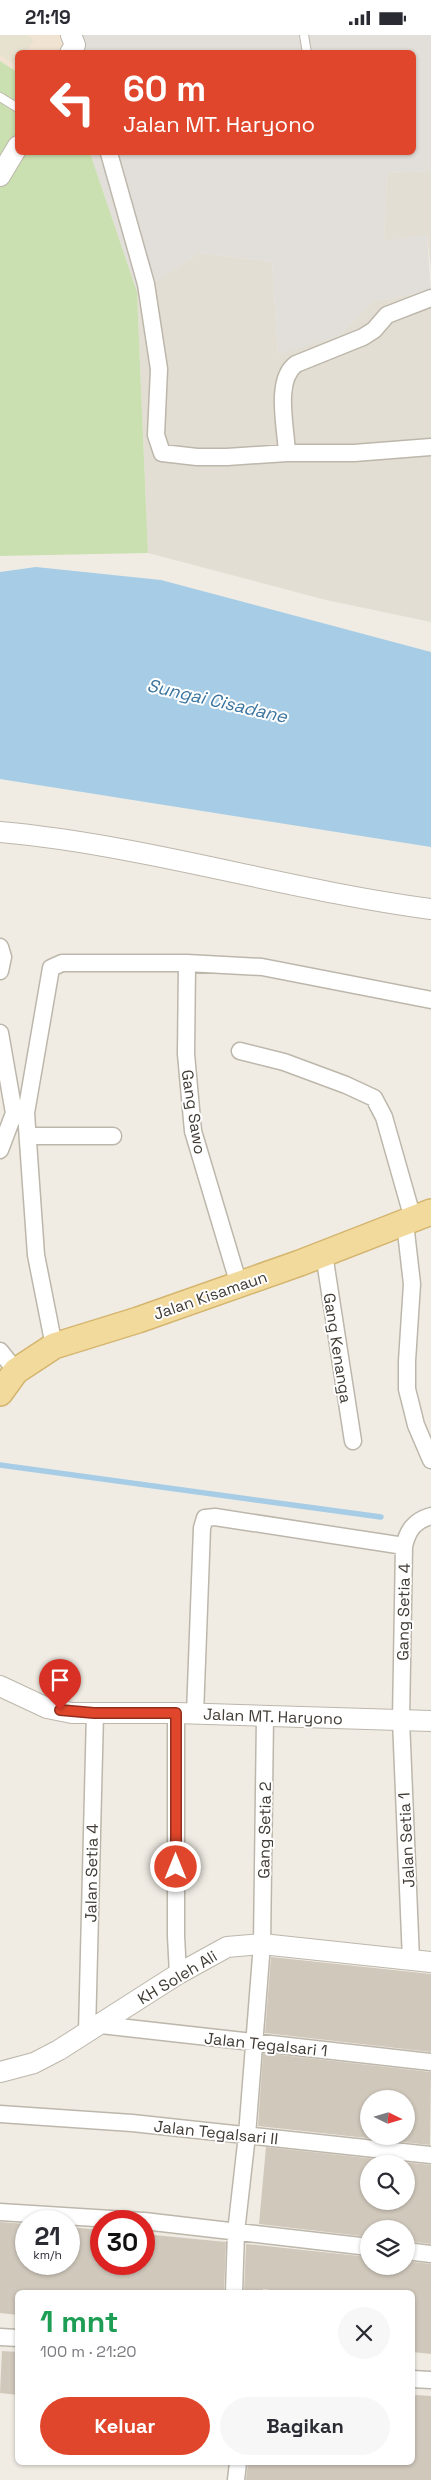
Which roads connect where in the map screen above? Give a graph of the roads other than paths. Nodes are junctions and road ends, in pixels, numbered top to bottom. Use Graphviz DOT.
graph roads {
  1 [pos="304,35"];
  2 [pos="306,50"];
  3 [pos="0,97"];
  4 [pos="15,106"];
  5 [pos="15,151"];
  6 [pos="111,155"];
  7 [pos="0,176"];
  8 [pos="431,298"];
  9 [pos="431,447"];
  10 [pos="288,453"];
  11 [pos="0,832"];
  12 [pos="431,909"];
  13 [pos="0,947"];
  14 [pos="187,963"];
  15 [pos="0,971"];
  16 [pos="431,1000"];
  17 [pos="0,1033"];
  18 [pos="240,1051"];
  19 [pos="20,1113"];
  20 [pos="28,1136"];
  21 [pos="113,1137"];
  22 [pos="0,1150"];
  23 [pos="416,1218"];
  24 [pos="324,1254"];
  25 [pos="238,1285"];
  26 [pos="54,1346"];
  27 [pos="0,1351"];
  28 [pos="16,1371"];
  29 [pos="0,1393"];
  30 [pos="353,1441"];
  31 [pos="431,1460"];
  32 [pos="431,1517"];
  33 [pos="404,1546"];
  34 [pos="0,1686"];
  35 [pos="94,1713"];
  36 [pos="186,1713"];
  37 [pos="265,1716"];
  38 [pos="401,1720"];
  39 [pos="431,1721"];
  40 [pos="262,1945"];
  41 [pos="411,1960"];
  42 [pos="431,1962"];
  43 [pos="178,1974"];
  44 [pos="94,2029"];
  45 [pos="254,2043"];
  46 [pos="431,2061"];
  47 [pos="0,2072"];
  48 [pos="0,2114"];
  49 [pos="247,2135"];
  50 [pos="431,2155"];
  51 [pos="0,2212"];
  52 [pos="90,2216"];
  53 [pos="155,2222"];
  54 [pos="236,2232"];
  55 [pos="360,2246"];
  56 [pos="415,2252"];
  57 [pos="431,2254"];
  58 [pos="234,2290"];
  59 [pos="0,2337"];
  60 [pos="15,2338"];
  61 [pos="415,2379"];
  62 [pos="431,2380"];
  63 [pos="238,2465"];
  64 [pos="236,2480"];
  1 -- 2 [label="lane"];
  3 -- 4 [label="lane"];
  5 -- 7 [label="street"];
  6 -- 10 [label="street"];
  8 -- 10 [label="street"];
  9 -- 10 [label="street"];
  11 -- 12 [label="street"];
  13 -- 15 [label="street"];
  14 -- 16 [label="street"];
  14 -- 19 [label="street"];
  14 -- 25 [label="street, Gang Sawo"];
  17 -- 19 [label="street"];
  18 -- 23 [label="street"];
  19 -- 20 [label="street"];
  19 -- 22 [label="street"];
  20 -- 21 [label="street"];
  20 -- 26 [label="street"];
  23 -- 24 [label="main road, Jalan Kisamaun"];
  23 -- 31 [label="street"];
  24 -- 25 [label="main road, Jalan Kisamaun"];
  24 -- 30 [label="street, Gang Kenanga"];
  25 -- 26 [label="main road, Jalan Kisamaun"];
  26 -- 28 [label="main road, Jalan Kisamaun"];
  27 -- 28 [label="street"];
  28 -- 29 [label="main road, Jalan Kisamaun"];
  32 -- 33 [label="street, Gang Setia 4"];
  33 -- 36 [label="street"];
  33 -- 38 [label="street, Gang Setia 4"];
  34 -- 35 [label="street, Jalan MT. Haryono"];
  35 -- 36 [label="street, Jalan MT. Haryono"];
  35 -- 44 [label="street, Jalan Setia 4"];
  36 -- 37 [label="street, Jalan MT. Haryono"];
  36 -- 43 [label="street"];
  37 -- 38 [label="street, Jalan MT. Haryono"];
  37 -- 40 [label="street, Gang Setia 2"];
  38 -- 39 [label="street, Jalan MT. Haryono"];
  38 -- 41 [label="street, Jalan Setia 1"];
  40 -- 41 [label="street, KH Soleh Ali"];
  40 -- 43 [label="street, KH Soleh Ali"];
  40 -- 45 [label="street, Gang Setia 2"];
  41 -- 42 [label="street, KH Soleh Ali"];
  43 -- 44 [label="street, KH Soleh Ali"];
  44 -- 45 [label="street, Jalan Tegalsari 1"];
  44 -- 47 [label="street, KH Soleh Ali"];
  45 -- 46 [label="street, Jalan Tegalsari 1"];
  45 -- 49 [label="street, Gang Setia 2"];
  48 -- 49 [label="street, Jalan Tegalsari II"];
  49 -- 50 [label="street, Jalan Tegalsari II"];
  49 -- 54 [label="street, Gang Setia 2"];
  51 -- 52 [label="street"];
  53 -- 54 [label="street"];
  54 -- 55 [label="street"];
  54 -- 58 [label="street, Gang Setia 2"];
  56 -- 57 [label="street"];
  59 -- 60 [label="street"];
  61 -- 62 [label="street"];
  63 -- 64 [label="street"];
}
